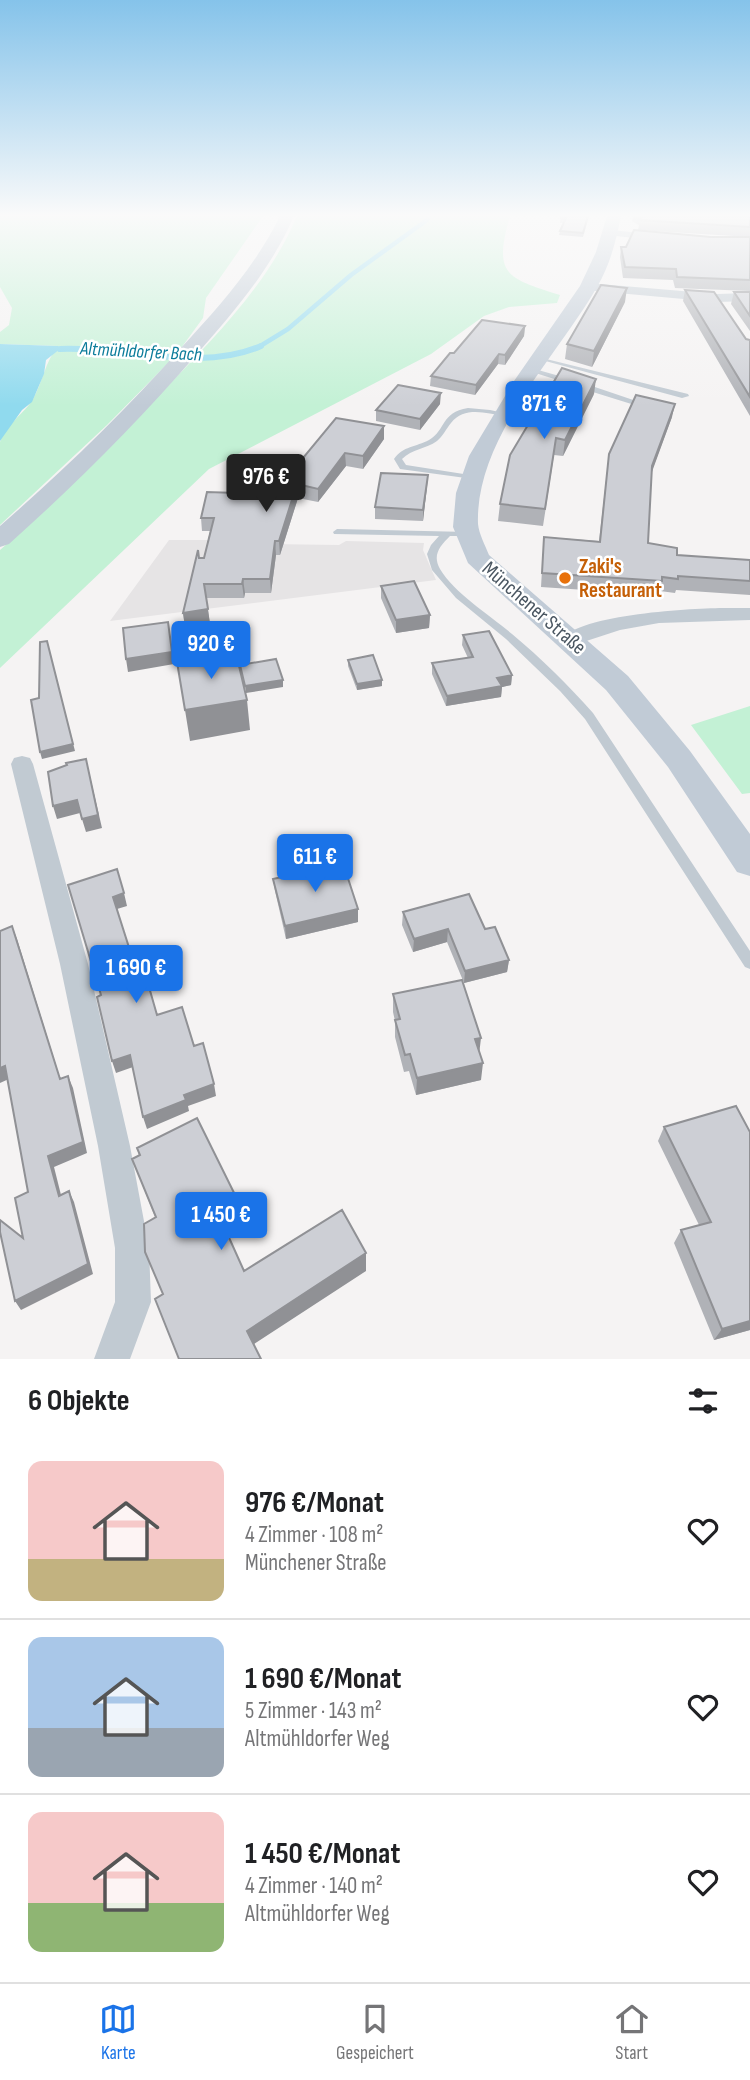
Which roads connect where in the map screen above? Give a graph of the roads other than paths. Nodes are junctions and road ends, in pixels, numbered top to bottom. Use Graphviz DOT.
graph roads {
  1 [pos="249,279"];
  2 [pos="591,279"];
  3 [pos="588,287"];
  4 [pos="750,297"];
  5 [pos="536,364"];
  6 [pos="685,396"];
  7 [pos="658,409"];
  8 [pos="504,414"];
  9 [pos="470,477"];
  10 [pos="337,532"];
  11 [pos="456,534"];
  12 [pos="0,539"];
  13 [pos="750,614"];
  14 [pos="571,640"];
  15 [pos="22,764"];
  16 [pos="750,862"];
  17 [pos="750,964"];
  18 [pos="112,1359"];
  1 -- 12 [label="street"];
  2 -- 3 [label="street, Münchener Straße"];
  3 -- 4 [label="street"];
  3 -- 5 [label="street, Münchener Straße"];
  5 -- 6 [label="lane"];
  5 -- 7 [label="lane"];
  5 -- 8 [label="street, Münchener Straße"];
  8 -- 9 [label="street, Münchener Straße"];
  8 -- 9 [label="lane"];
  9 -- 11 [label="street, Münchener Straße"];
  10 -- 11 [label="lane"];
  11 -- 14 [label="street, Münchener Straße"];
  11 -- 17 [label="lane, Münchener Straße"];
  13 -- 14 [label="street"];
  14 -- 16 [label="street, Münchener Straße"];
  15 -- 18 [label="street"];
}
